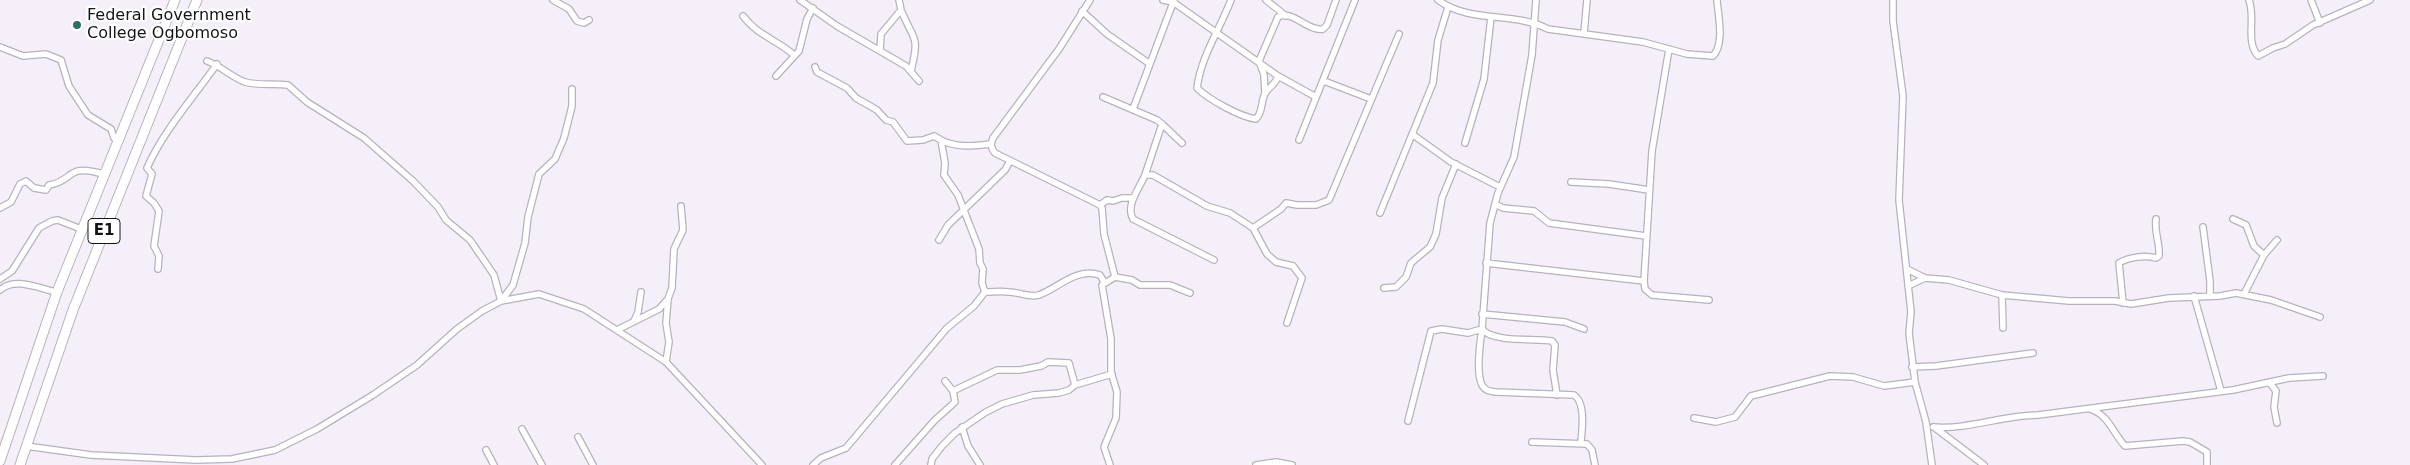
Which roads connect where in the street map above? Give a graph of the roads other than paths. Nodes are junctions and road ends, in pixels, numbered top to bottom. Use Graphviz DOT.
graph roads {
  1 [pos="174,0"];
  2 [pos="197,0"];
  3 [pos="553,0"];
  4 [pos="800,0"];
  5 [pos="1090,0"];
  6 [pos="1163,0"];
  7 [pos="1231,0"];
  8 [pos="1266,0"];
  9 [pos="1336,0"];
  10 [pos="1355,0"];
  11 [pos="1438,0"];
  12 [pos="1536,0"];
  13 [pos="1588,0"];
  14 [pos="1717,0"];
  15 [pos="1893,0"];
  16 [pos="2249,0"];
  17 [pos="2312,0"];
  18 [pos="2370,0"];
  19 [pos="901,1"];
  20 [pos="1174,1"];
  21 [pos="1448,7"];
  22 [pos="813,8"];
  23 [pos="901,10"];
  24 [pos="1082,11"];
  25 [pos="743,16"];
  26 [pos="1286,16"];
  27 [pos="1491,16"];
  28 [pos="589,20"];
  29 [pos="1536,23"];
  30 [pos="2320,23"];
  31 [pos="1216,33"];
  32 [pos="1584,33"];
  33 [pos="1399,34"];
  34 [pos="0,47"];
  35 [pos="1669,49"];
  36 [pos="880,51"];
  37 [pos="794,55"];
  38 [pos="208,61"];
  39 [pos="1259,61"];
  40 [pos="217,64"];
  41 [pos="1150,64"];
  42 [pos="815,67"];
  43 [pos="912,71"];
  44 [pos="776,76"];
  45 [pos="1278,76"];
  46 [pos="919,81"];
  47 [pos="1324,81"];
  48 [pos="572,89"];
  49 [pos="1265,93"];
  50 [pos="1103,97"];
  51 [pos="1316,97"];
  52 [pos="1371,99"];
  53 [pos="1133,109"];
  54 [pos="1162,124"];
  55 [pos="1412,134"];
  56 [pos="117,140"];
  57 [pos="941,140"];
  58 [pos="1299,140"];
  59 [pos="1182,143"];
  60 [pos="1465,143"];
  61 [pos="990,144"];
  62 [pos="1010,161"];
  63 [pos="1456,164"];
  64 [pos="103,174"];
  65 [pos="1145,175"];
  66 [pos="1571,182"];
  67 [pos="1500,187"];
  68 [pos="1649,190"];
  69 [pos="1133,198"];
  70 [pos="1495,204"];
  71 [pos="1100,205"];
  72 [pos="681,206"];
  73 [pos="0,208"];
  74 [pos="964,209"];
  75 [pos="1380,213"];
  76 [pos="2156,219"];
  77 [pos="2233,219"];
  78 [pos="2202,227"];
  79 [pos="1253,228"];
  80 [pos="81,229"];
  81 [pos="1646,236"];
  82 [pos="939,240"];
  83 [pos="2277,240"];
  84 [pos="2264,255"];
  85 [pos="1214,260"];
  86 [pos="1486,263"];
  87 [pos="158,268"];
  88 [pos="1907,269"];
  89 [pos="1115,277"];
  90 [pos="1925,278"];
  91 [pos="0,280"];
  92 [pos="1644,281"];
  93 [pos="1104,282"];
  94 [pos="1908,286"];
  95 [pos="1384,288"];
  96 [pos="0,290"];
  97 [pos="57,292"];
  98 [pos="641,292"];
  99 [pos="985,292"];
  100 [pos="1190,293"];
  101 [pos="2244,294"];
  102 [pos="2002,295"];
  103 [pos="2194,296"];
  104 [pos="2210,296"];
  105 [pos="668,299"];
  106 [pos="1708,300"];
  107 [pos="502,301"];
  108 [pos="2123,303"];
  109 [pos="1482,314"];
  110 [pos="2320,317"];
  111 [pos="634,320"];
  112 [pos="1288,323"];
  113 [pos="1584,328"];
  114 [pos="2003,328"];
  115 [pos="1482,329"];
  116 [pos="617,330"];
  117 [pos="2033,353"];
  118 [pos="666,362"];
  119 [pos="1912,367"];
  120 [pos="1112,374"];
  121 [pos="2323,376"];
  122 [pos="945,381"];
  123 [pos="1915,382"];
  124 [pos="2270,383"];
  125 [pos="1075,385"];
  126 [pos="2221,391"];
  127 [pos="953,392"];
  128 [pos="1557,395"];
  129 [pos="2088,408"];
  130 [pos="1694,418"];
  131 [pos="1408,421"];
  132 [pos="1926,422"];
  133 [pos="2277,424"];
  134 [pos="1933,426"];
  135 [pos="962,427"];
  136 [pos="522,429"];
  137 [pos="578,437"];
  138 [pos="1532,442"];
  139 [pos="1581,442"];
  140 [pos="26,446"];
  141 [pos="486,450"];
  142 [pos="0,461"];
  143 [pos="2206,463"];
  144 [pos="20,465"];
  145 [pos="494,465"];
  146 [pos="542,465"];
  147 [pos="593,465"];
  148 [pos="762,465"];
  149 [pos="813,465"];
  150 [pos="894,465"];
  151 [pos="931,465"];
  152 [pos="980,465"];
  153 [pos="1110,465"];
  154 [pos="1256,465"];
  155 [pos="1292,465"];
  156 [pos="1595,465"];
  157 [pos="1932,465"];
  158 [pos="1984,465"];
  1 -- 56 [label="highway, E1"];
  2 -- 140 [label="highway, E1"];
  3 -- 28 [label="street"];
  4 -- 22 [label="street"];
  5 -- 24 [label="street"];
  6 -- 20 [label="street"];
  7 -- 31 [label="street"];
  8 -- 26 [label="street"];
  9 -- 26 [label="street"];
  10 -- 47 [label="street"];
  11 -- 21 [label="street"];
  12 -- 29 [label="street"];
  13 -- 32 [label="street"];
  14 -- 35 [label="street"];
  15 -- 88 [label="street"];
  16 -- 30 [label="street"];
  17 -- 30 [label="street"];
  18 -- 30 [label="street"];
  19 -- 23 [label="street"];
  20 -- 31 [label="street"];
  20 -- 41 [label="street"];
  21 -- 27 [label="street"];
  21 -- 55 [label="street"];
  22 -- 36 [label="street"];
  22 -- 37 [label="street"];
  23 -- 36 [label="street"];
  23 -- 43 [label="street"];
  24 -- 41 [label="street"];
  24 -- 61 [label="street"];
  25 -- 37 [label="street"];
  26 -- 39 [label="street"];
  27 -- 29 [label="street"];
  27 -- 60 [label="street"];
  29 -- 32 [label="street"];
  29 -- 67 [label="street"];
  31 -- 39 [label="street"];
  31 -- 49 [label="street"];
  32 -- 35 [label="street"];
  33 -- 52 [label="street"];
  34 -- 56 [label="street"];
  35 -- 68 [label="street"];
  36 -- 43 [label="street"];
  37 -- 44 [label="street"];
  38 -- 40 [label="street"];
  39 -- 45 [label="street"];
  39 -- 49 [label="street"];
  40 -- 87 [label="street"];
  40 -- 107 [label="street"];
  41 -- 53 [label="street"];
  42 -- 57 [label="street"];
  43 -- 46 [label="street"];
  45 -- 49 [label="street"];
  45 -- 51 [label="street"];
  47 -- 51 [label="street"];
  47 -- 52 [label="street"];
  48 -- 107 [label="street"];
  50 -- 53 [label="street"];
  51 -- 58 [label="street"];
  52 -- 79 [label="street"];
  53 -- 54 [label="street"];
  54 -- 59 [label="street"];
  54 -- 65 [label="street"];
  55 -- 63 [label="street"];
  55 -- 75 [label="street"];
  56 -- 64 [label="highway, E1"];
  57 -- 61 [label="street"];
  57 -- 74 [label="street"];
  61 -- 62 [label="street"];
  62 -- 71 [label="street"];
  62 -- 74 [label="street"];
  63 -- 67 [label="street"];
  63 -- 95 [label="street"];
  64 -- 73 [label="street"];
  64 -- 80 [label="highway, E1"];
  65 -- 69 [label="street"];
  65 -- 79 [label="street"];
  66 -- 68 [label="street"];
  67 -- 70 [label="street"];
  68 -- 81 [label="street"];
  69 -- 71 [label="street"];
  69 -- 85 [label="street"];
  70 -- 81 [label="street"];
  70 -- 86 [label="street"];
  71 -- 89 [label="street"];
  72 -- 105 [label="street"];
  74 -- 82 [label="street"];
  74 -- 99 [label="street"];
  76 -- 108 [label="street"];
  77 -- 84 [label="street"];
  78 -- 104 [label="street"];
  79 -- 112 [label="street"];
  80 -- 91 [label="street"];
  80 -- 97 [label="highway, E1"];
  81 -- 92 [label="street"];
  83 -- 84 [label="street"];
  84 -- 101 [label="street"];
  86 -- 92 [label="street"];
  86 -- 109 [label="street"];
  88 -- 90 [label="street"];
  88 -- 94 [label="street"];
  89 -- 93 [label="street"];
  89 -- 100 [label="street"];
  90 -- 94 [label="street"];
  90 -- 102 [label="street"];
  92 -- 106 [label="street"];
  93 -- 99 [label="street"];
  93 -- 120 [label="street"];
  94 -- 119 [label="street"];
  96 -- 97 [label="street"];
  97 -- 142 [label="highway, E1"];
  98 -- 111 [label="street"];
  99 -- 149 [label="street"];
  101 -- 104 [label="street"];
  101 -- 110 [label="street"];
  102 -- 108 [label="street"];
  102 -- 114 [label="street"];
  103 -- 104 [label="street"];
  103 -- 108 [label="street"];
  103 -- 126 [label="street"];
  105 -- 111 [label="street"];
  105 -- 118 [label="street"];
  107 -- 116 [label="street"];
  107 -- 140 [label="street"];
  109 -- 113 [label="street"];
  109 -- 115 [label="street"];
  111 -- 116 [label="street"];
  115 -- 128 [label="street"];
  115 -- 128 [label="street"];
  115 -- 131 [label="street"];
  116 -- 118 [label="street"];
  117 -- 119 [label="street"];
  118 -- 148 [label="street"];
  119 -- 123 [label="street"];
  120 -- 125 [label="street"];
  120 -- 153 [label="street"];
  121 -- 124 [label="street"];
  122 -- 127 [label="street"];
  123 -- 130 [label="street"];
  123 -- 132 [label="street"];
  124 -- 126 [label="street"];
  124 -- 133 [label="street"];
  125 -- 127 [label="street"];
  125 -- 135 [label="street"];
  126 -- 129 [label="street"];
  127 -- 150 [label="street"];
  128 -- 139 [label="street"];
  129 -- 134 [label="street"];
  129 -- 143 [label="street"];
  132 -- 134 [label="street"];
  132 -- 157 [label="street"];
  134 -- 158 [label="street"];
  135 -- 151 [label="street"];
  135 -- 152 [label="street"];
  136 -- 146 [label="street"];
  137 -- 147 [label="street"];
  138 -- 139 [label="street"];
  139 -- 156 [label="street"];
  140 -- 144 [label="highway, E1"];
  141 -- 145 [label="street"];
  154 -- 155 [label="street"];
}
